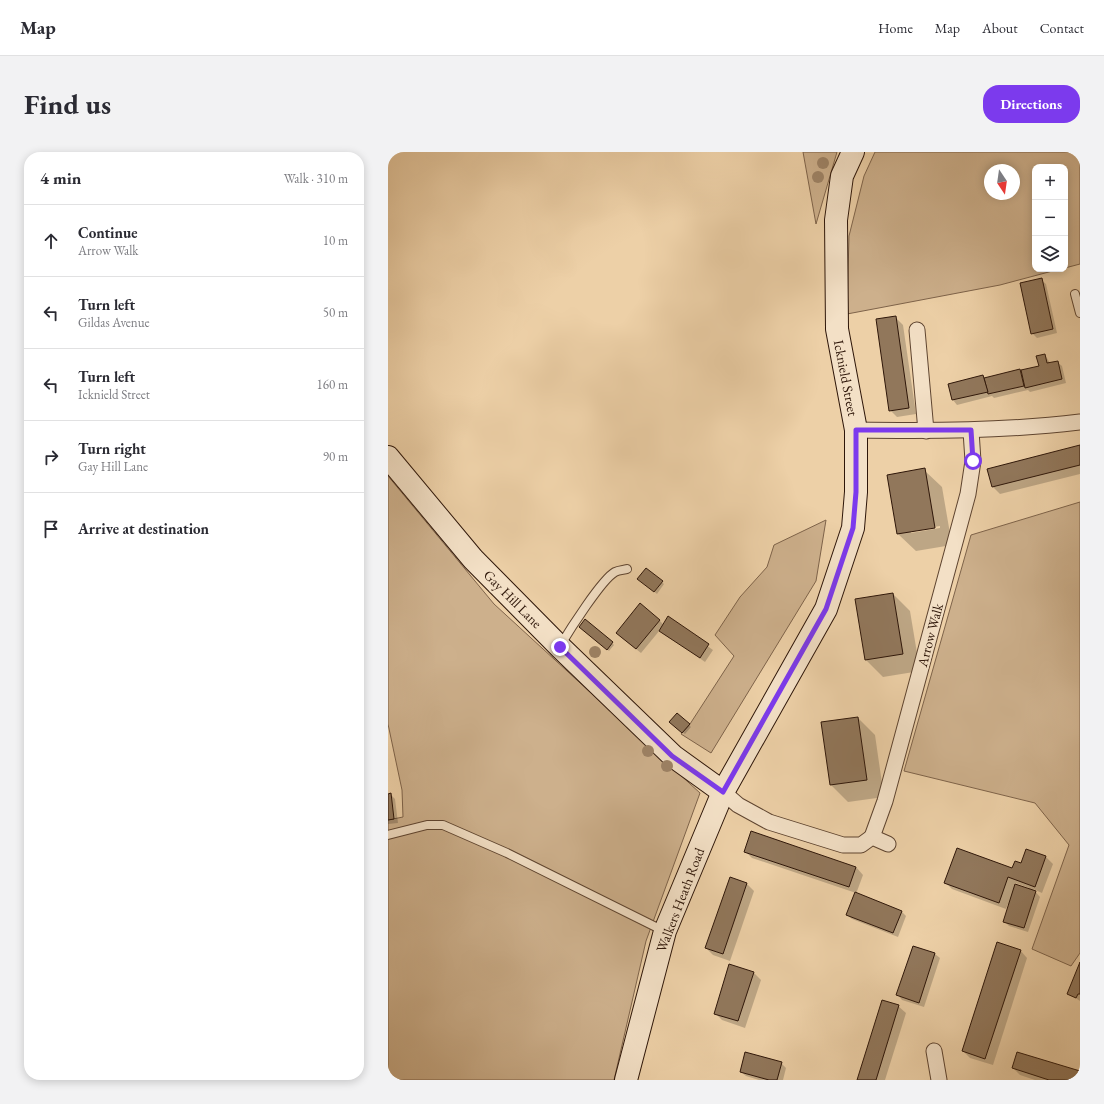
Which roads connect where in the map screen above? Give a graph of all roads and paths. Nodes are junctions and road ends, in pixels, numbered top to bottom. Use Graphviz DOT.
graph roads {
  1 [pos="853,152"];
  2 [pos="1075,294"];
  3 [pos="1080,313"];
  4 [pos="916,330"];
  5 [pos="1080,422"];
  6 [pos="856,430"];
  7 [pos="971,430"];
  8 [pos="926,431"];
  9 [pos="388,457"];
  10 [pos="627,569"];
  11 [pos="560,647"];
  12 [pos="723,792"];
  13 [pos="388,835"];
  14 [pos="872,836"];
  15 [pos="888,844"];
  16 [pos="665,931"];
  17 [pos="934,1051"];
  18 [pos="626,1080"];
  19 [pos="939,1080"];
  1 -- 6 [label="street, Icknield Street"];
  2 -- 3 [label="lane"];
  4 -- 8 [label="street"];
  5 -- 7 [label="street"];
  6 -- 8 [label="street"];
  6 -- 12 [label="street, Icknield Street"];
  7 -- 8 [label="street"];
  7 -- 14 [label="street, Arrow Walk"];
  9 -- 11 [label="street, Gay Hill Lane"];
  10 -- 11 [label="lane"];
  11 -- 12 [label="street, Gay Hill Lane"];
  12 -- 14 [label="street"];
  12 -- 16 [label="street, Walkers Heath Road"];
  13 -- 16 [label="lane"];
  14 -- 15 [label="street"];
  16 -- 18 [label="street, Walkers Heath Road"];
  17 -- 19 [label="street"];
}
